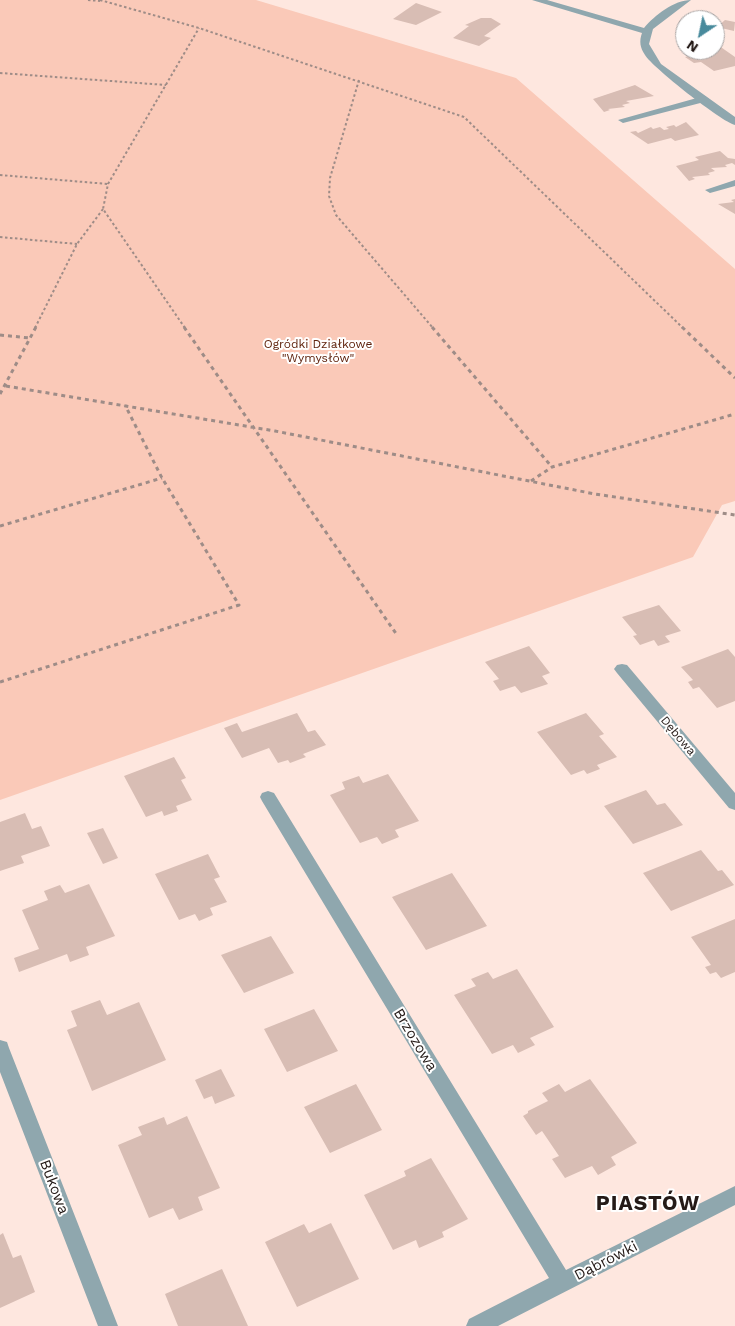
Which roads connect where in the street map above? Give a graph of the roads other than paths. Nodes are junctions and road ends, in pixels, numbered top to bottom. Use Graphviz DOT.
graph roads {
  1 [pos="537,0"];
  2 [pos="686,0"];
  3 [pos="645,31"];
  4 [pos="704,99"];
  5 [pos="623,120"];
  6 [pos="735,122"];
  7 [pos="735,183"];
  8 [pos="710,190"];
  9 [pos="622,669"];
  10 [pos="268,797"];
  11 [pos="735,804"];
  12 [pos="0,1048"];
  13 [pos="735,1195"];
  14 [pos="563,1283"];
  15 [pos="108,1326"];
  16 [pos="476,1326"];
  1 -- 3 [label="street"];
  2 -- 3 [label="street"];
  3 -- 4 [label="street"];
  4 -- 5 [label="street"];
  4 -- 6 [label="street"];
  7 -- 8 [label="street"];
  9 -- 11 [label="street, Dębowa"];
  10 -- 14 [label="street, Brzozowa"];
  12 -- 15 [label="street, Bukowa"];
  13 -- 14 [label="street, Dąbrówki"];
  14 -- 16 [label="street, Dąbrówki"];
}
